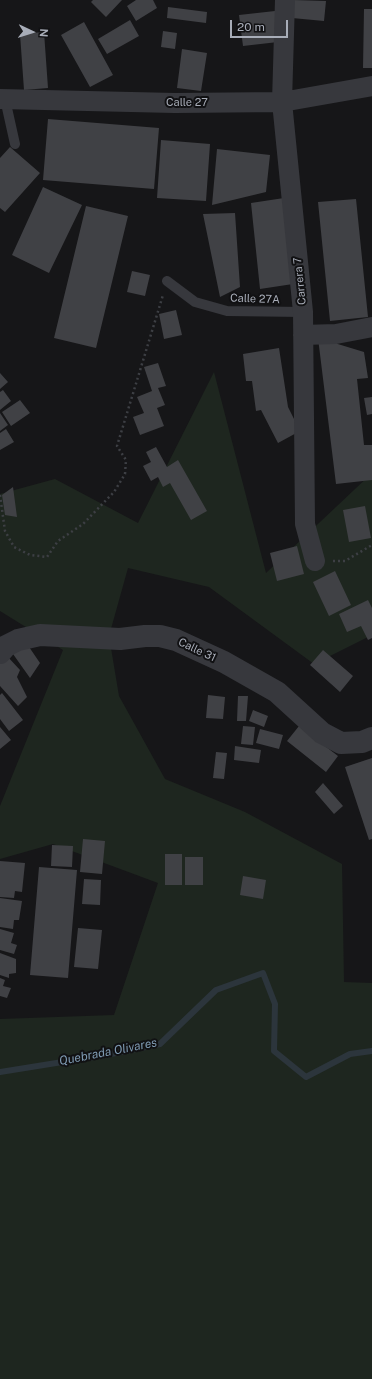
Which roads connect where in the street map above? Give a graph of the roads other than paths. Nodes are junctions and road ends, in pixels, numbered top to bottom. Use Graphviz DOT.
graph roads {
  1 [pos="285,0"];
  2 [pos="372,86"];
  3 [pos="3,99"];
  4 [pos="282,102"];
  5 [pos="15,144"];
  6 [pos="167,281"];
  7 [pos="303,312"];
  8 [pos="372,327"];
  9 [pos="303,336"];
  10 [pos="315,561"];
  11 [pos="0,653"];
  12 [pos="372,738"];
  1 -- 4 [label="street, Carrera 7"];
  2 -- 4 [label="street, Calle 27"];
  3 -- 4 [label="street, Calle 27"];
  3 -- 5 [label="lane"];
  4 -- 7 [label="street, Carrera 7"];
  6 -- 7 [label="lane, Calle 27A"];
  7 -- 9 [label="street, Carrera 7"];
  8 -- 9 [label="street"];
  9 -- 10 [label="street, Carrera 7"];
  11 -- 12 [label="street, Calle 31"];
}
